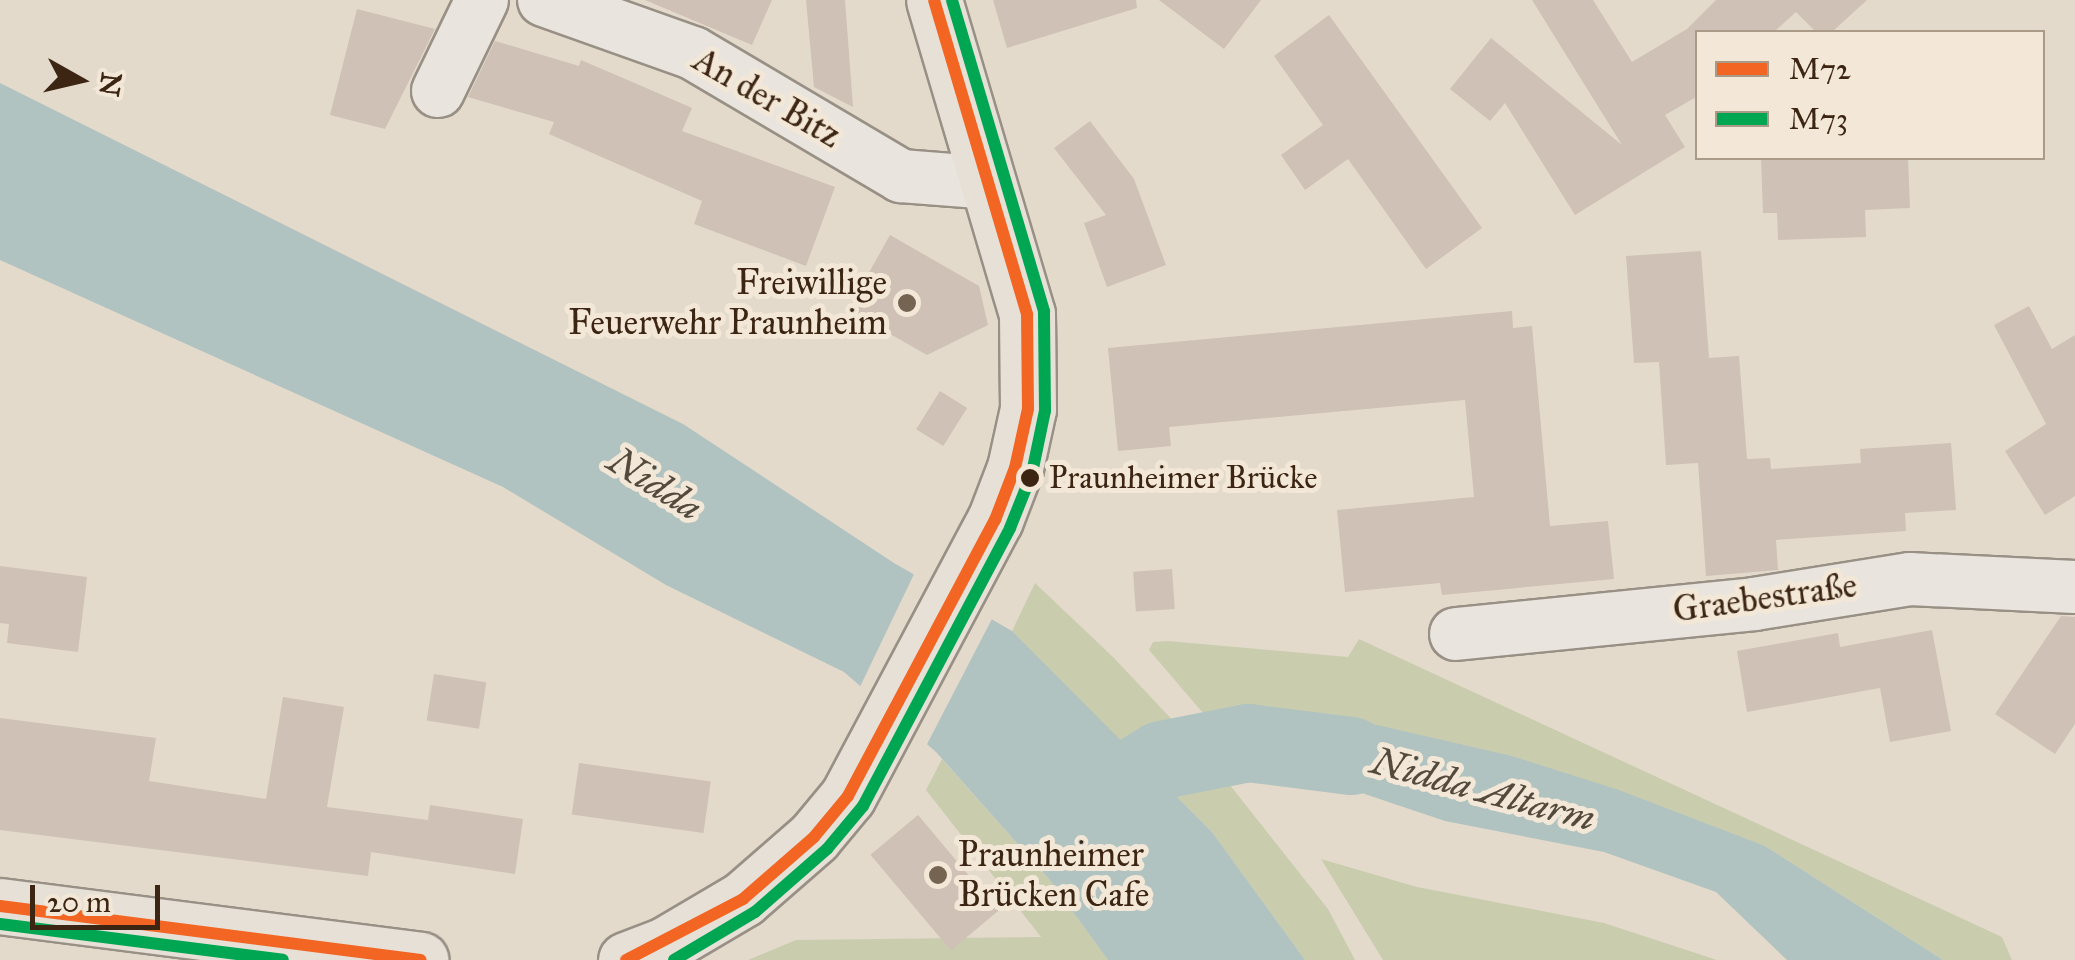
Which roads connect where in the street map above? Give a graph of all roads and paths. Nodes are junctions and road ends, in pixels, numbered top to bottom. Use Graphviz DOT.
graph roads {
  1 [pos="482,0"];
  2 [pos="544,0"];
  3 [pos="934,0"];
  4 [pos="438,91"];
  5 [pos="989,183"];
  6 [pos="2075,587"];
  7 [pos="1456,634"];
  8 [pos="0,906"];
  9 [pos="633,959"];
  10 [pos="421,960"];
  11 [pos="626,960"];
  1 -- 4 [label="street"];
  2 -- 5 [label="street, An der Bitz"];
  3 -- 5 [label="main road"];
  5 -- 9 [label="main road"];
  6 -- 7 [label="street, Graebestraße"];
  8 -- 10 [label="main road"];
  9 -- 11 [label="main road"];
}
